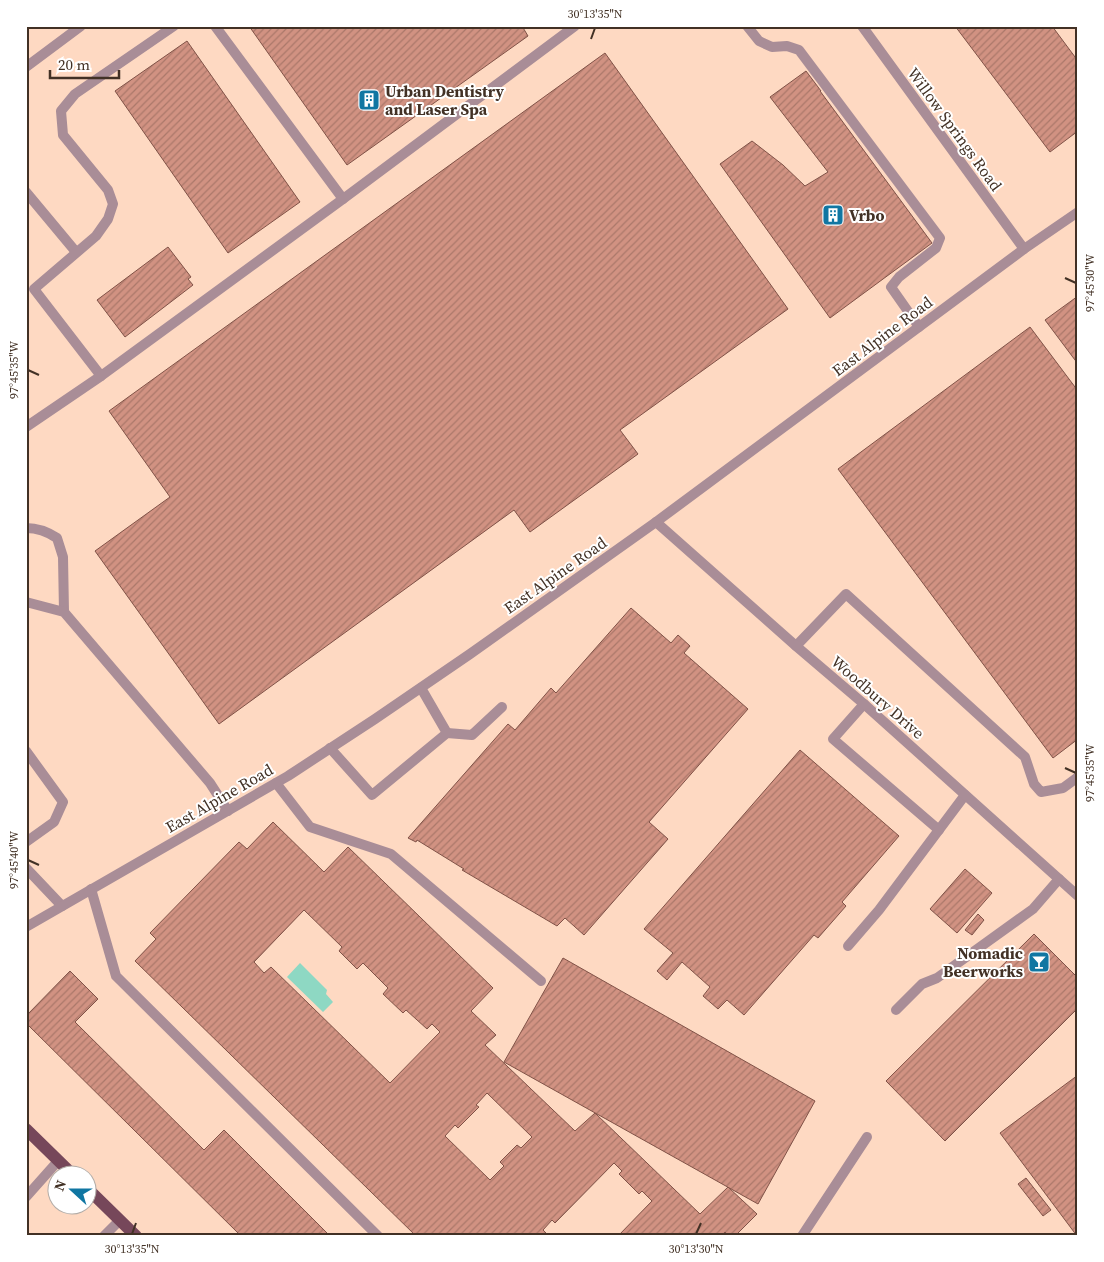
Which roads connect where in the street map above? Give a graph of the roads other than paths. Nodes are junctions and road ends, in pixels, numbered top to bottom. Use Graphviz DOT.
graph roads {
  1 [pos="81,26"];
  2 [pos="174,26"];
  3 [pos="215,26"];
  4 [pos="747,26"];
  5 [pos="862,26"];
  6 [pos="570,28"];
  7 [pos="26,68"];
  8 [pos="26,192"];
  9 [pos="343,199"];
  10 [pos="1078,212"];
  11 [pos="1024,248"];
  12 [pos="76,252"];
  13 [pos="919,327"];
  14 [pos="100,376"];
  15 [pos="26,427"];
  16 [pos="656,522"];
  17 [pos="26,528"];
  18 [pos="26,602"];
  19 [pos="64,612"];
  20 [pos="796,646"];
  21 [pos="421,688"];
  22 [pos="864,704"];
  23 [pos="502,707"];
  24 [pos="447,733"];
  25 [pos="330,748"];
  26 [pos="26,751"];
  27 [pos="1078,777"];
  28 [pos="276,783"];
  29 [pos="965,795"];
  30 [pos="228,811"];
  31 [pos="939,830"];
  32 [pos="26,842"];
  33 [pos="26,868"];
  34 [pos="1059,879"];
  35 [pos="91,889"];
  36 [pos="1078,896"];
  37 [pos="62,906"];
  38 [pos="26,927"];
  39 [pos="848,946"];
  40 [pos="542,981"];
  41 [pos="896,1010"];
  42 [pos="26,1130"];
  43 [pos="867,1137"];
  44 [pos="58,1161"];
  45 [pos="61,1164"];
  46 [pos="26,1197"];
  47 [pos="98,1199"];
  48 [pos="120,1220"];
  49 [pos="104,1236"];
  50 [pos="136,1236"];
  51 [pos="378,1236"];
  52 [pos="802,1236"];
  1 -- 7 [label="street"];
  2 -- 12 [label="street"];
  3 -- 9 [label="street"];
  4 -- 13 [label="street"];
  5 -- 11 [label="street, Willow Springs Road"];
  6 -- 9 [label="street"];
  8 -- 12 [label="street"];
  9 -- 14 [label="street"];
  10 -- 11 [label="street, East Alpine Road"];
  11 -- 13 [label="street, East Alpine Road"];
  12 -- 14 [label="street"];
  13 -- 16 [label="street, East Alpine Road"];
  14 -- 15 [label="street"];
  16 -- 20 [label="street, Woodbury Drive"];
  16 -- 21 [label="street, East Alpine Road"];
  17 -- 19 [label="street"];
  18 -- 19 [label="street"];
  19 -- 30 [label="street"];
  20 -- 22 [label="street, Woodbury Drive"];
  20 -- 27 [label="street"];
  21 -- 24 [label="street"];
  21 -- 25 [label="street, East Alpine Road"];
  22 -- 29 [label="street, Woodbury Drive"];
  22 -- 31 [label="street"];
  23 -- 24 [label="street"];
  24 -- 25 [label="street"];
  25 -- 28 [label="street, East Alpine Road"];
  26 -- 32 [label="street"];
  28 -- 30 [label="street, East Alpine Road"];
  28 -- 40 [label="street"];
  29 -- 31 [label="street"];
  29 -- 34 [label="street, Woodbury Drive"];
  30 -- 35 [label="street, East Alpine Road"];
  31 -- 39 [label="street"];
  33 -- 37 [label="street"];
  34 -- 36 [label="street, Woodbury Drive"];
  34 -- 41 [label="street"];
  35 -- 37 [label="street, East Alpine Road"];
  35 -- 51 [label="street"];
  37 -- 38 [label="street, East Alpine Road"];
  42 -- 44 [label="main road"];
  43 -- 52 [label="street"];
  44 -- 45 [label="main road"];
  44 -- 46 [label="street"];
  47 -- 48 [label="main road"];
  48 -- 49 [label="street"];
  48 -- 50 [label="main road"];
}
